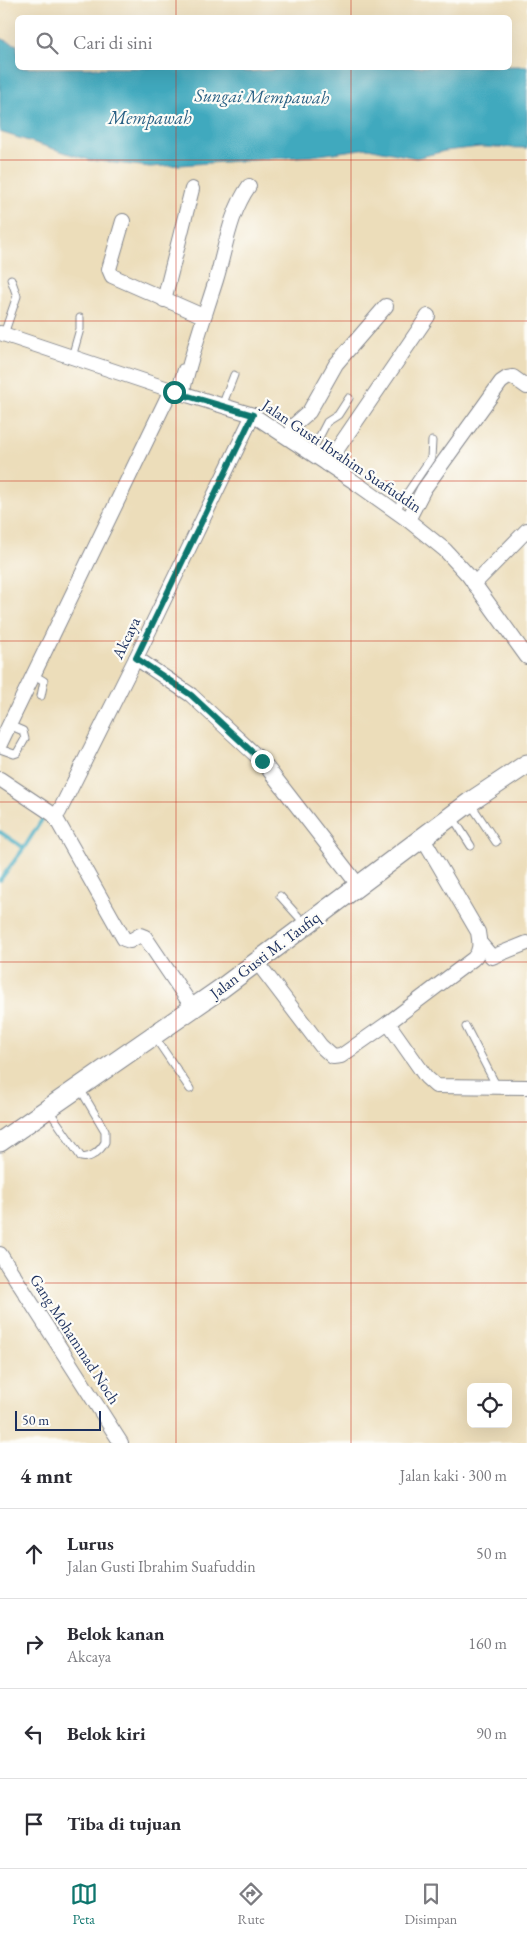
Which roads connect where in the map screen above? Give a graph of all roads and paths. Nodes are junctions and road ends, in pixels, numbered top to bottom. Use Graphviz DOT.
graph roads {
  1 [pos="249,186"];
  2 [pos="192,189"];
  3 [pos="123,221"];
  4 [pos="11,279"];
  5 [pos="164,300"];
  6 [pos="386,306"];
  7 [pos="204,316"];
  8 [pos="428,316"];
  9 [pos="80,318"];
  10 [pos="2,333"];
  11 [pos="190,340"];
  12 [pos="72,357"];
  13 [pos="234,375"];
  14 [pos="527,388"];
  15 [pos="176,392"];
  16 [pos="349,398"];
  17 [pos="222,406"];
  18 [pos="253,415"];
  19 [pos="293,441"];
  20 [pos="432,441"];
  21 [pos="311,453"];
  22 [pos="327,464"];
  23 [pos="395,511"];
  24 [pos="408,520"];
  25 [pos="527,530"];
  26 [pos="474,584"];
  27 [pos="527,657"];
  28 [pos="136,658"];
  29 [pos="34,675"];
  30 [pos="41,696"];
  31 [pos="9,725"];
  32 [pos="0,744"];
  33 [pos="0,749"];
  34 [pos="527,764"];
  35 [pos="0,779"];
  36 [pos="470,802"];
  37 [pos="54,815"];
  38 [pos="452,816"];
  39 [pos="423,838"];
  40 [pos="496,842"];
  41 [pos="471,846"];
  42 [pos="359,886"];
  43 [pos="280,896"];
  44 [pos="306,925"];
  45 [pos="480,943"];
  46 [pos="527,943"];
  47 [pos="257,962"];
  48 [pos="193,1008"];
  49 [pos="388,1023"];
  50 [pos="466,1027"];
  51 [pos="154,1035"];
  52 [pos="79,1087"];
  53 [pos="497,1087"];
  54 [pos="527,1087"];
  55 [pos="190,1089"];
  56 [pos="47,1109"];
  57 [pos="0,1142"];
  58 [pos="0,1254"];
  59 [pos="121,1443"];
  1 -- 7 [label="street"];
  2 -- 5 [label="street"];
  3 -- 5 [label="street"];
  4 -- 10 [label="lane"];
  5 -- 7 [label="street"];
  6 -- 19 [label="street"];
  7 -- 15 [label="street"];
  8 -- 22 [label="street"];
  9 -- 12 [label="lane"];
  10 -- 12 [label="street, Jalan Gusti Ibrahim Suafuddin"];
  11 -- 15 [label="lane"];
  12 -- 15 [label="street, Jalan Gusti Ibrahim Suafuddin"];
  13 -- 17 [label="lane"];
  14 -- 24 [label="street"];
  15 -- 17 [label="street, Jalan Gusti Ibrahim Suafuddin"];
  15 -- 29 [label="street"];
  16 -- 21 [label="lane"];
  17 -- 18 [label="street, Jalan Gusti Ibrahim Suafuddin"];
  18 -- 19 [label="street, Jalan Gusti Ibrahim Suafuddin"];
  18 -- 28 [label="street, Akcaya"];
  19 -- 21 [label="street, Jalan Gusti Ibrahim Suafuddin"];
  20 -- 23 [label="lane"];
  21 -- 22 [label="street, Jalan Gusti Ibrahim Suafuddin"];
  22 -- 23 [label="street, Jalan Gusti Ibrahim Suafuddin"];
  23 -- 24 [label="street, Jalan Gusti Ibrahim Suafuddin"];
  24 -- 26 [label="street, Jalan Gusti Ibrahim Suafuddin"];
  25 -- 26 [label="street"];
  26 -- 27 [label="street, Jalan Gusti Ibrahim Suafuddin"];
  28 -- 37 [label="street, Akcaya"];
  28 -- 42 [label="street"];
  29 -- 30 [label="lane"];
  29 -- 31 [label="street"];
  31 -- 32 [label="street"];
  31 -- 33 [label="lane"];
  34 -- 36 [label="main road, Jalan Gusti M. Taufiq"];
  35 -- 37 [label="street"];
  36 -- 38 [label="main road, Jalan Gusti M. Taufiq"];
  36 -- 40 [label="lane"];
  37 -- 48 [label="street"];
  38 -- 39 [label="main road, Jalan Gusti M. Taufiq"];
  38 -- 41 [label="lane"];
  39 -- 42 [label="main road, Jalan Gusti M. Taufiq"];
  39 -- 45 [label="street"];
  42 -- 44 [label="main road, Jalan Gusti M. Taufiq"];
  43 -- 44 [label="lane"];
  44 -- 47 [label="main road, Jalan Gusti M. Taufiq"];
  45 -- 46 [label="street"];
  45 -- 49 [label="street"];
  47 -- 48 [label="main road, Jalan Gusti M. Taufiq"];
  47 -- 49 [label="street"];
  48 -- 51 [label="main road, Jalan Gusti M. Taufiq"];
  49 -- 53 [label="street"];
  50 -- 53 [label="lane"];
  51 -- 52 [label="main road, Jalan Gusti M. Taufiq"];
  51 -- 55 [label="lane"];
  52 -- 56 [label="main road, Jalan Gusti M. Taufiq"];
  52 -- 56 [label="lane"];
  53 -- 54 [label="street"];
  56 -- 57 [label="main road, Jalan Gusti M. Taufiq"];
  58 -- 59 [label="street, Gang Mohammad Noch"];
}
